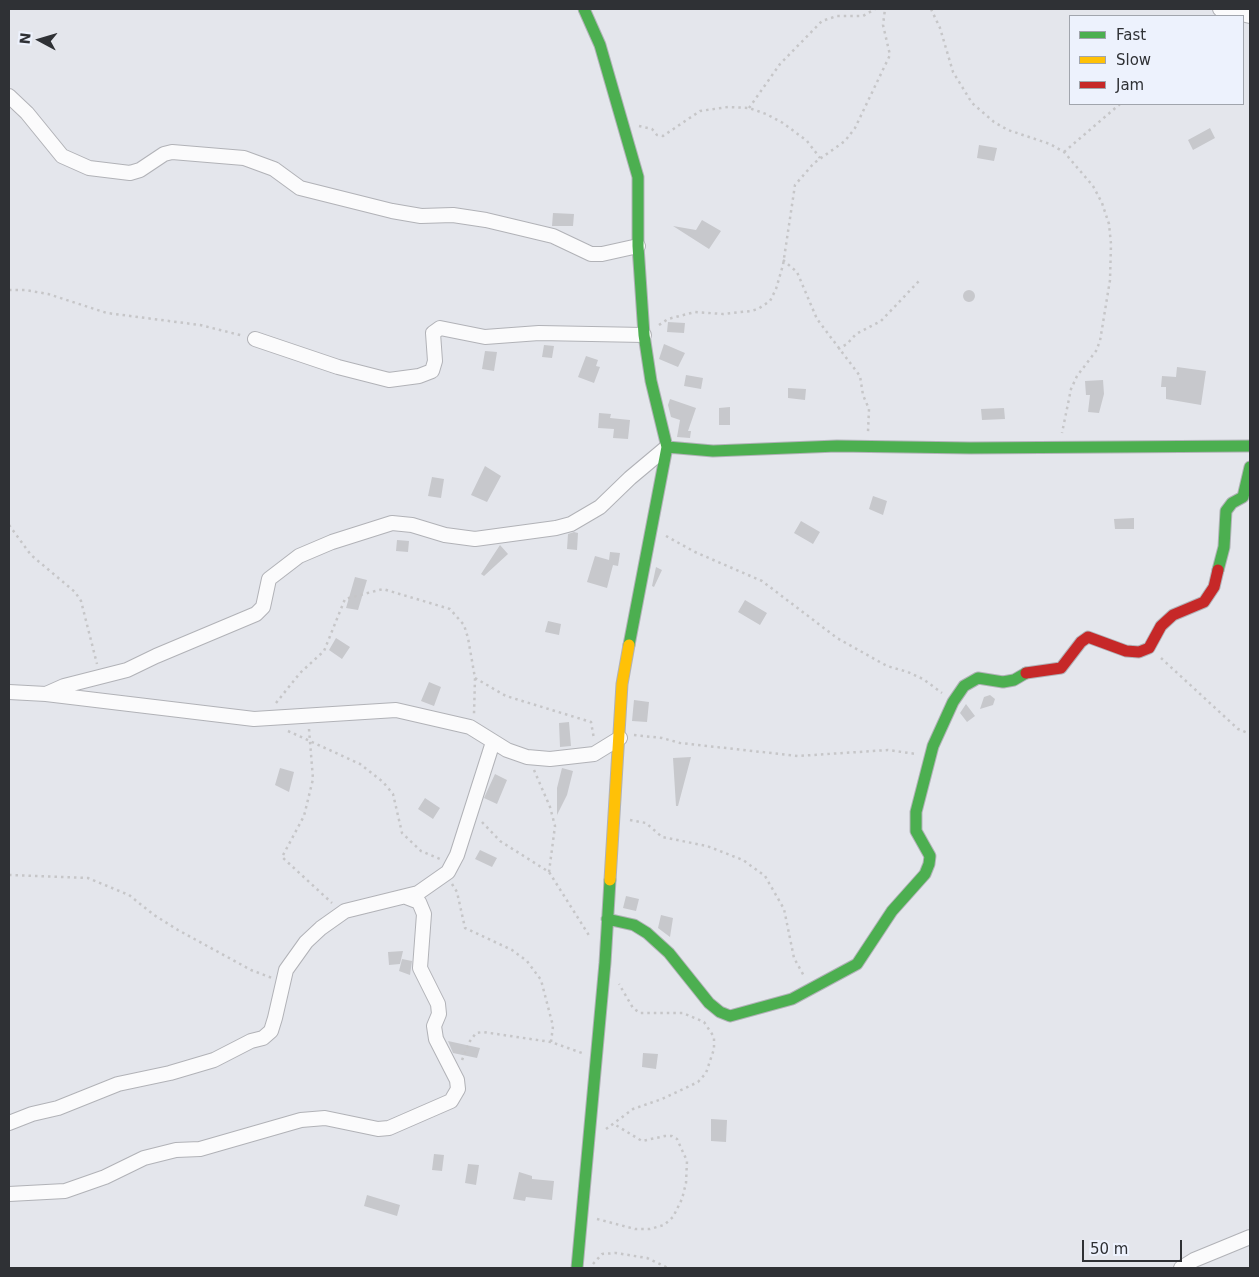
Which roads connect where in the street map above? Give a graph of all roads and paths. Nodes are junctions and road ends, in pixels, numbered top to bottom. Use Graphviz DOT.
graph roads {
  1 [pos="584,9"];
  2 [pos="875,9"];
  3 [pos="885,9"];
  4 [pos="931,9"];
  5 [pos="1220,9"];
  6 [pos="1250,16"];
  7 [pos="9,96"];
  8 [pos="1119,105"];
  9 [pos="749,108"];
  10 [pos="623,125"];
  11 [pos="1064,152"];
  12 [pos="820,158"];
  13 [pos="638,246"];
  14 [pos="784,260"];
  15 [pos="919,281"];
  16 [pos="9,290"];
  17 [pos="644,335"];
  18 [pos="255,339"];
  19 [pos="838,349"];
  20 [pos="1250,446"];
  21 [pos="667,447"];
  22 [pos="870,447"];
  23 [pos="1061,447"];
  24 [pos="1250,467"];
  25 [pos="9,525"];
  26 [pos="653,529"];
  27 [pos="1149,648"];
  28 [pos="109,676"];
  29 [pos="474,678"];
  30 [pos="9,692"];
  31 [pos="46,694"];
  32 [pos="953,702"];
  33 [pos="313,713"];
  34 [pos="266,718"];
  35 [pos="470,727"];
  36 [pos="1250,734"];
  37 [pos="620,738"];
  38 [pos="308,741"];
  39 [pos="493,742"];
  40 [pos="594,754"];
  41 [pos="930,756"];
  42 [pos="527,757"];
  43 [pos="470,811"];
  44 [pos="613,817"];
  45 [pos="451,867"];
  46 [pos="549,872"];
  47 [pos="9,875"];
  48 [pos="406,897"];
  49 [pos="343,912"];
  50 [pos="607,919"];
  51 [pos="593,942"];
  52 [pos="605,962"];
  53 [pos="283,982"];
  54 [pos="815,989"];
  55 [pos="551,1042"];
  56 [pos="596,1055"];
  57 [pos="453,1069"];
  58 [pos="9,1123"];
  59 [pos="614,1124"];
  60 [pos="589,1138"];
  61 [pos="9,1194"];
  62 [pos="581,1212"];
  63 [pos="1250,1237"];
  64 [pos="577,1264"];
  65 [pos="668,1268"];
  66 [pos="1181,1268"];
  1 -- 10 [label="street"];
  2 -- 9 [label="path"];
  3 -- 12 [label="path"];
  4 -- 11 [label="path"];
  5 -- 6 [label="street"];
  7 -- 13 [label="street"];
  8 -- 11 [label="path"];
  9 -- 10 [label="path"];
  9 -- 12 [label="path"];
  10 -- 13 [label="street"];
  11 -- 23 [label="path"];
  12 -- 14 [label="path"];
  13 -- 17 [label="street"];
  14 -- 17 [label="path"];
  14 -- 19 [label="path"];
  15 -- 19 [label="path"];
  16 -- 18 [label="path"];
  17 -- 18 [label="street"];
  17 -- 21 [label="street"];
  19 -- 22 [label="path"];
  20 -- 23 [label="street"];
  21 -- 22 [label="street"];
  21 -- 26 [label="street"];
  21 -- 28 [label="street"];
  22 -- 23 [label="street"];
  24 -- 27 [label="street"];
  25 -- 28 [label="path"];
  26 -- 32 [label="path"];
  26 -- 37 [label="street"];
  27 -- 32 [label="street"];
  27 -- 36 [label="path"];
  28 -- 31 [label="street"];
  29 -- 34 [label="path"];
  29 -- 35 [label="path"];
  29 -- 40 [label="path"];
  30 -- 31 [label="street"];
  31 -- 34 [label="street"];
  32 -- 41 [label="street"];
  33 -- 34 [label="street"];
  33 -- 35 [label="street"];
  33 -- 38 [label="path"];
  34 -- 38 [label="path"];
  35 -- 39 [label="street"];
  37 -- 40 [label="street"];
  37 -- 41 [label="path"];
  37 -- 44 [label="street"];
  38 -- 45 [label="path"];
  38 -- 49 [label="path"];
  39 -- 42 [label="street"];
  39 -- 43 [label="street"];
  40 -- 42 [label="street"];
  41 -- 54 [label="street"];
  42 -- 46 [label="path"];
  43 -- 45 [label="street"];
  43 -- 46 [label="path"];
  44 -- 50 [label="street"];
  44 -- 54 [label="path"];
  45 -- 48 [label="street"];
  45 -- 55 [label="path"];
  46 -- 51 [label="path"];
  47 -- 53 [label="path"];
  48 -- 49 [label="street"];
  48 -- 57 [label="street"];
  49 -- 53 [label="street"];
  50 -- 52 [label="street"];
  50 -- 54 [label="street"];
  52 -- 56 [label="street"];
  52 -- 59 [label="path"];
  53 -- 58 [label="street"];
  55 -- 56 [label="path"];
  55 -- 57 [label="path"];
  56 -- 60 [label="street"];
  57 -- 61 [label="street"];
  59 -- 60 [label="path"];
  59 -- 62 [label="path"];
  60 -- 62 [label="street"];
  62 -- 64 [label="street"];
  63 -- 66 [label="street"];
  64 -- 65 [label="path"];
}
